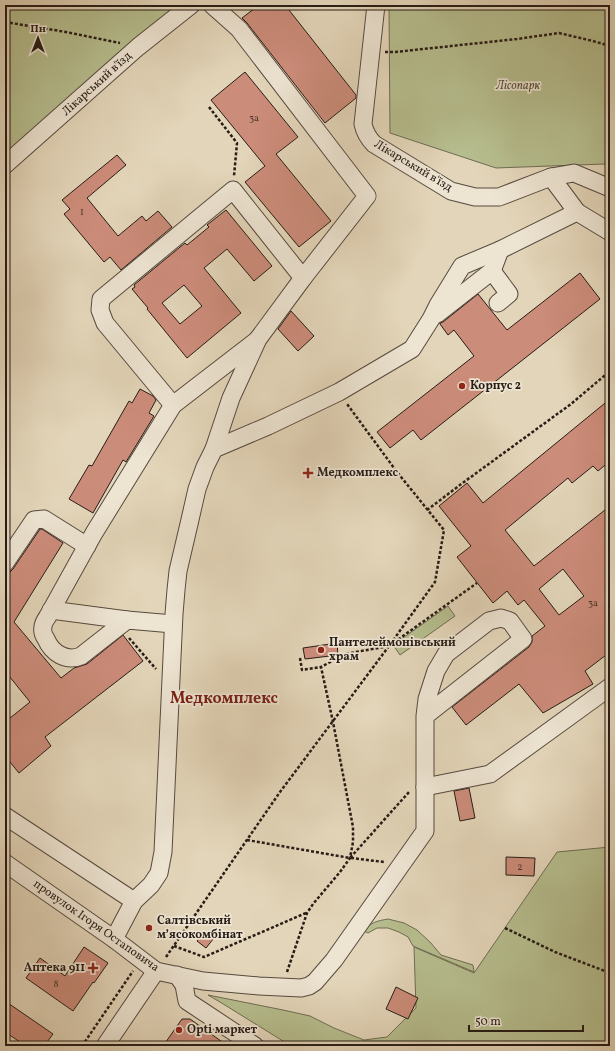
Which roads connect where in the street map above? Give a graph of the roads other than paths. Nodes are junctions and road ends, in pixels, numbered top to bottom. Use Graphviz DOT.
graph roads {
  1 [pos="191,5"];
  2 [pos="212,5"];
  3 [pos="376,5"];
  4 [pos="5,166"];
  5 [pos="551,177"];
  6 [pos="610,188"];
  7 [pos="577,212"];
  8 [pos="610,232"];
  9 [pos="500,250"];
  10 [pos="492,271"];
  11 [pos="303,278"];
  12 [pos="498,303"];
  13 [pos="431,319"];
  14 [pos="258,339"];
  15 [pos="173,405"];
  16 [pos="214,449"];
  17 [pos="87,546"];
  18 [pos="5,562"];
  19 [pos="51,610"];
  20 [pos="123,623"];
  21 [pos="173,624"];
  22 [pos="610,687"];
  23 [pos="425,716"];
  24 [pos="425,781"];
  25 [pos="5,816"];
  26 [pos="5,863"];
  27 [pos="134,902"];
  28 [pos="114,939"];
  29 [pos="156,971"];
  30 [pos="177,975"];
  31 [pos="104,1046"];
  32 [pos="255,1046"];
  1 -- 4 [label="street, Лікарський в'їзд"];
  2 -- 11 [label="street"];
  3 -- 5 [label="street, Лікарський в'їзд"];
  5 -- 6 [label="street, Лікарський в'їзд"];
  5 -- 7 [label="street"];
  7 -- 8 [label="street"];
  7 -- 9 [label="street"];
  9 -- 10 [label="street"];
  9 -- 13 [label="street"];
  10 -- 12 [label="street"];
  10 -- 13 [label="street"];
  11 -- 14 [label="street"];
  11 -- 15 [label="street"];
  13 -- 16 [label="street"];
  14 -- 15 [label="street"];
  14 -- 16 [label="street"];
  15 -- 17 [label="street"];
  16 -- 21 [label="street"];
  17 -- 18 [label="street"];
  17 -- 19 [label="street"];
  19 -- 20 [label="street"];
  19 -- 20 [label="street"];
  20 -- 21 [label="street"];
  21 -- 27 [label="street"];
  22 -- 24 [label="street"];
  23 -- 23 [label="street"];
  23 -- 24 [label="street"];
  24 -- 30 [label="street, провулок Ігоря Остаповича"];
  25 -- 27 [label="street"];
  26 -- 28 [label="street, провулок Ігоря Остаповича"];
  27 -- 28 [label="street"];
  28 -- 29 [label="street, провулок Ігоря Остаповича"];
  29 -- 30 [label="street, провулок Ігоря Остаповича"];
  29 -- 31 [label="street"];
  30 -- 32 [label="street"];
}
